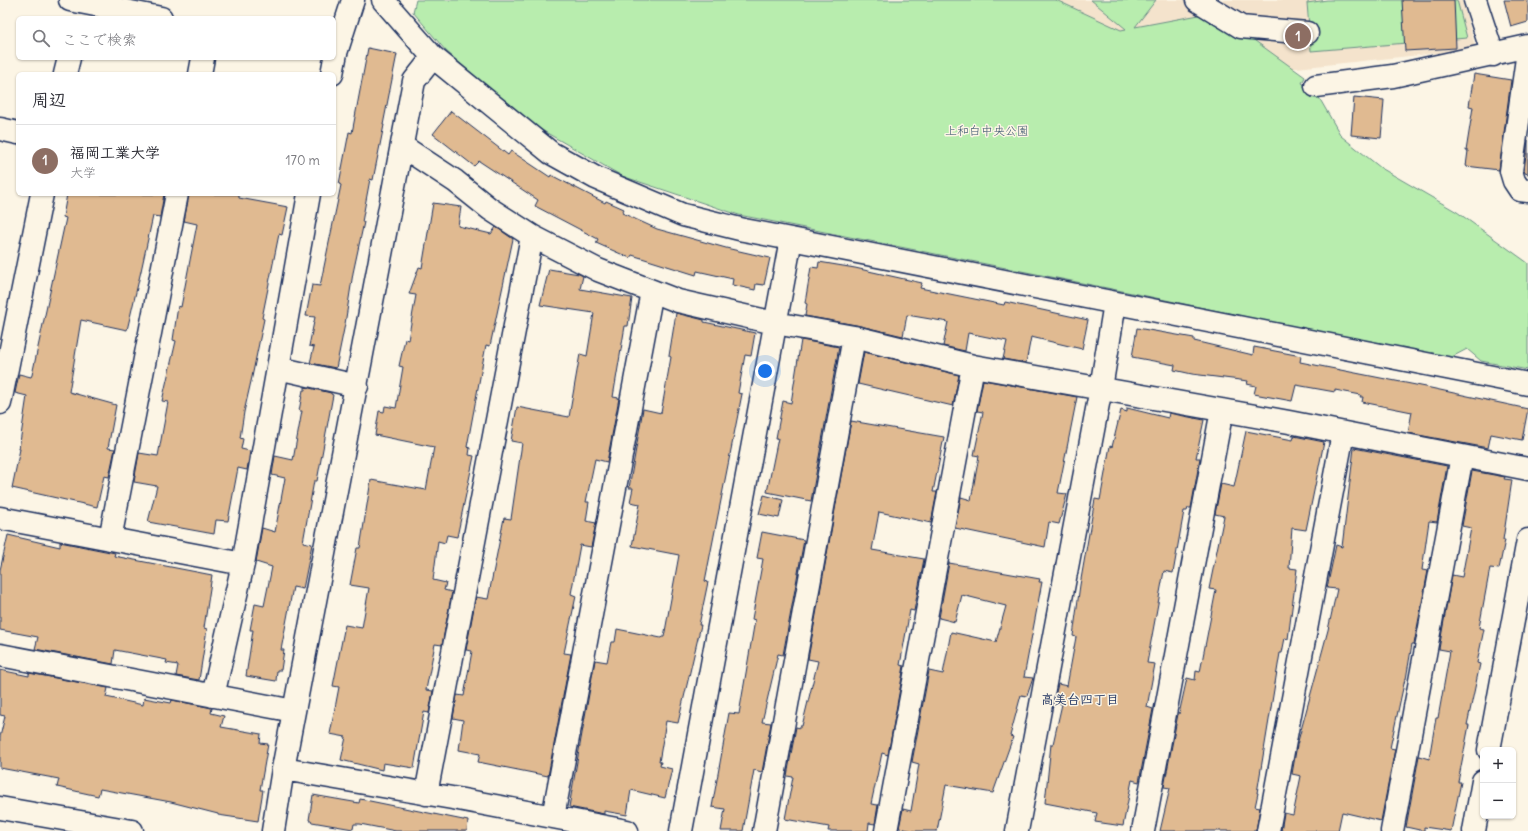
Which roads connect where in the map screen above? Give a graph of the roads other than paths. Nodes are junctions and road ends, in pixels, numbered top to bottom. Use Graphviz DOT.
graph roads {
  1 [pos="353,0"];
  2 [pos="383,0"];
  3 [pos="1197,0"];
  4 [pos="1475,0"];
  5 [pos="76,5"];
  6 [pos="148,16"];
  7 [pos="1307,33"];
  8 [pos="1528,46"];
  9 [pos="336,50"];
  10 [pos="1528,51"];
  11 [pos="1493,55"];
  12 [pos="433,57"];
  13 [pos="68,60"];
  14 [pos="203,60"];
  15 [pos="334,60"];
  16 [pos="66,72"];
  17 [pos="200,72"];
  18 [pos="332,72"];
  19 [pos="1316,86"];
  20 [pos="0,130"];
  21 [pos="16,133"];
  22 [pos="402,146"];
  23 [pos="1528,191"];
  24 [pos="42,196"];
  25 [pos="177,196"];
  26 [pos="309,196"];
  27 [pos="532,236"];
  28 [pos="791,239"];
  29 [pos="652,291"];
  30 [pos="1115,303"];
  31 [pos="775,323"];
  32 [pos="854,337"];
  33 [pos="973,366"];
  34 [pos="278,368"];
  35 [pos="1528,384"];
  36 [pos="356,386"];
  37 [pos="1101,388"];
  38 [pos="0,403"];
  39 [pos="1222,410"];
  40 [pos="1342,433"];
  41 [pos="1462,456"];
  42 [pos="1528,469"];
  43 [pos="0,518"];
  44 [pos="110,539"];
  45 [pos="1528,540"];
  46 [pos="243,564"];
  47 [pos="0,655"];
  48 [pos="213,696"];
  49 [pos="294,711"];
  50 [pos="1490,747"];
  51 [pos="283,769"];
  52 [pos="1483,783"];
  53 [pos="426,794"];
  54 [pos="0,808"];
  55 [pos="553,817"];
  56 [pos="132,831"];
  57 [pos="273,831"];
  58 [pos="626,831"];
  59 [pos="681,831"];
  60 [pos="764,831"];
  61 [pos="886,831"];
  62 [pos="1017,831"];
  63 [pos="1143,831"];
  64 [pos="1268,831"];
  65 [pos="1392,831"];
  66 [pos="1474,831"];
  1 -- 9 [label="street"];
  2 -- 12 [label="street"];
  3 -- 7 [label="street"];
  4 -- 11 [label="street"];
  5 -- 6 [label="street"];
  8 -- 11 [label="street"];
  10 -- 23 [label="street"];
  11 -- 19 [label="street"];
  12 -- 22 [label="street"];
  12 -- 28 [label="street"];
  13 -- 16 [label="street"];
  14 -- 17 [label="street"];
  15 -- 18 [label="street"];
  20 -- 21 [label="street"];
  22 -- 27 [label="street"];
  22 -- 36 [label="street"];
  24 -- 38 [label="street"];
  25 -- 44 [label="street"];
  26 -- 34 [label="street"];
  27 -- 29 [label="street"];
  27 -- 53 [label="street"];
  28 -- 30 [label="street"];
  28 -- 31 [label="street"];
  29 -- 31 [label="street"];
  29 -- 55 [label="street"];
  30 -- 35 [label="street"];
  30 -- 37 [label="street"];
  31 -- 32 [label="street"];
  31 -- 59 [label="street"];
  32 -- 33 [label="street"];
  32 -- 60 [label="street"];
  33 -- 37 [label="street"];
  33 -- 61 [label="street"];
  34 -- 36 [label="street"];
  34 -- 46 [label="street"];
  36 -- 49 [label="street"];
  37 -- 39 [label="street"];
  37 -- 62 [label="street"];
  39 -- 40 [label="street"];
  39 -- 63 [label="street"];
  40 -- 41 [label="street"];
  40 -- 64 [label="street"];
  41 -- 42 [label="street"];
  41 -- 65 [label="street"];
  43 -- 44 [label="street"];
  44 -- 46 [label="street"];
  45 -- 50 [label="street"];
  46 -- 48 [label="street"];
  47 -- 48 [label="street"];
  48 -- 49 [label="street"];
  49 -- 51 [label="street"];
  51 -- 53 [label="street"];
  51 -- 57 [label="street"];
  52 -- 66 [label="street"];
  53 -- 55 [label="street"];
  54 -- 56 [label="street"];
  55 -- 58 [label="street"];
}
